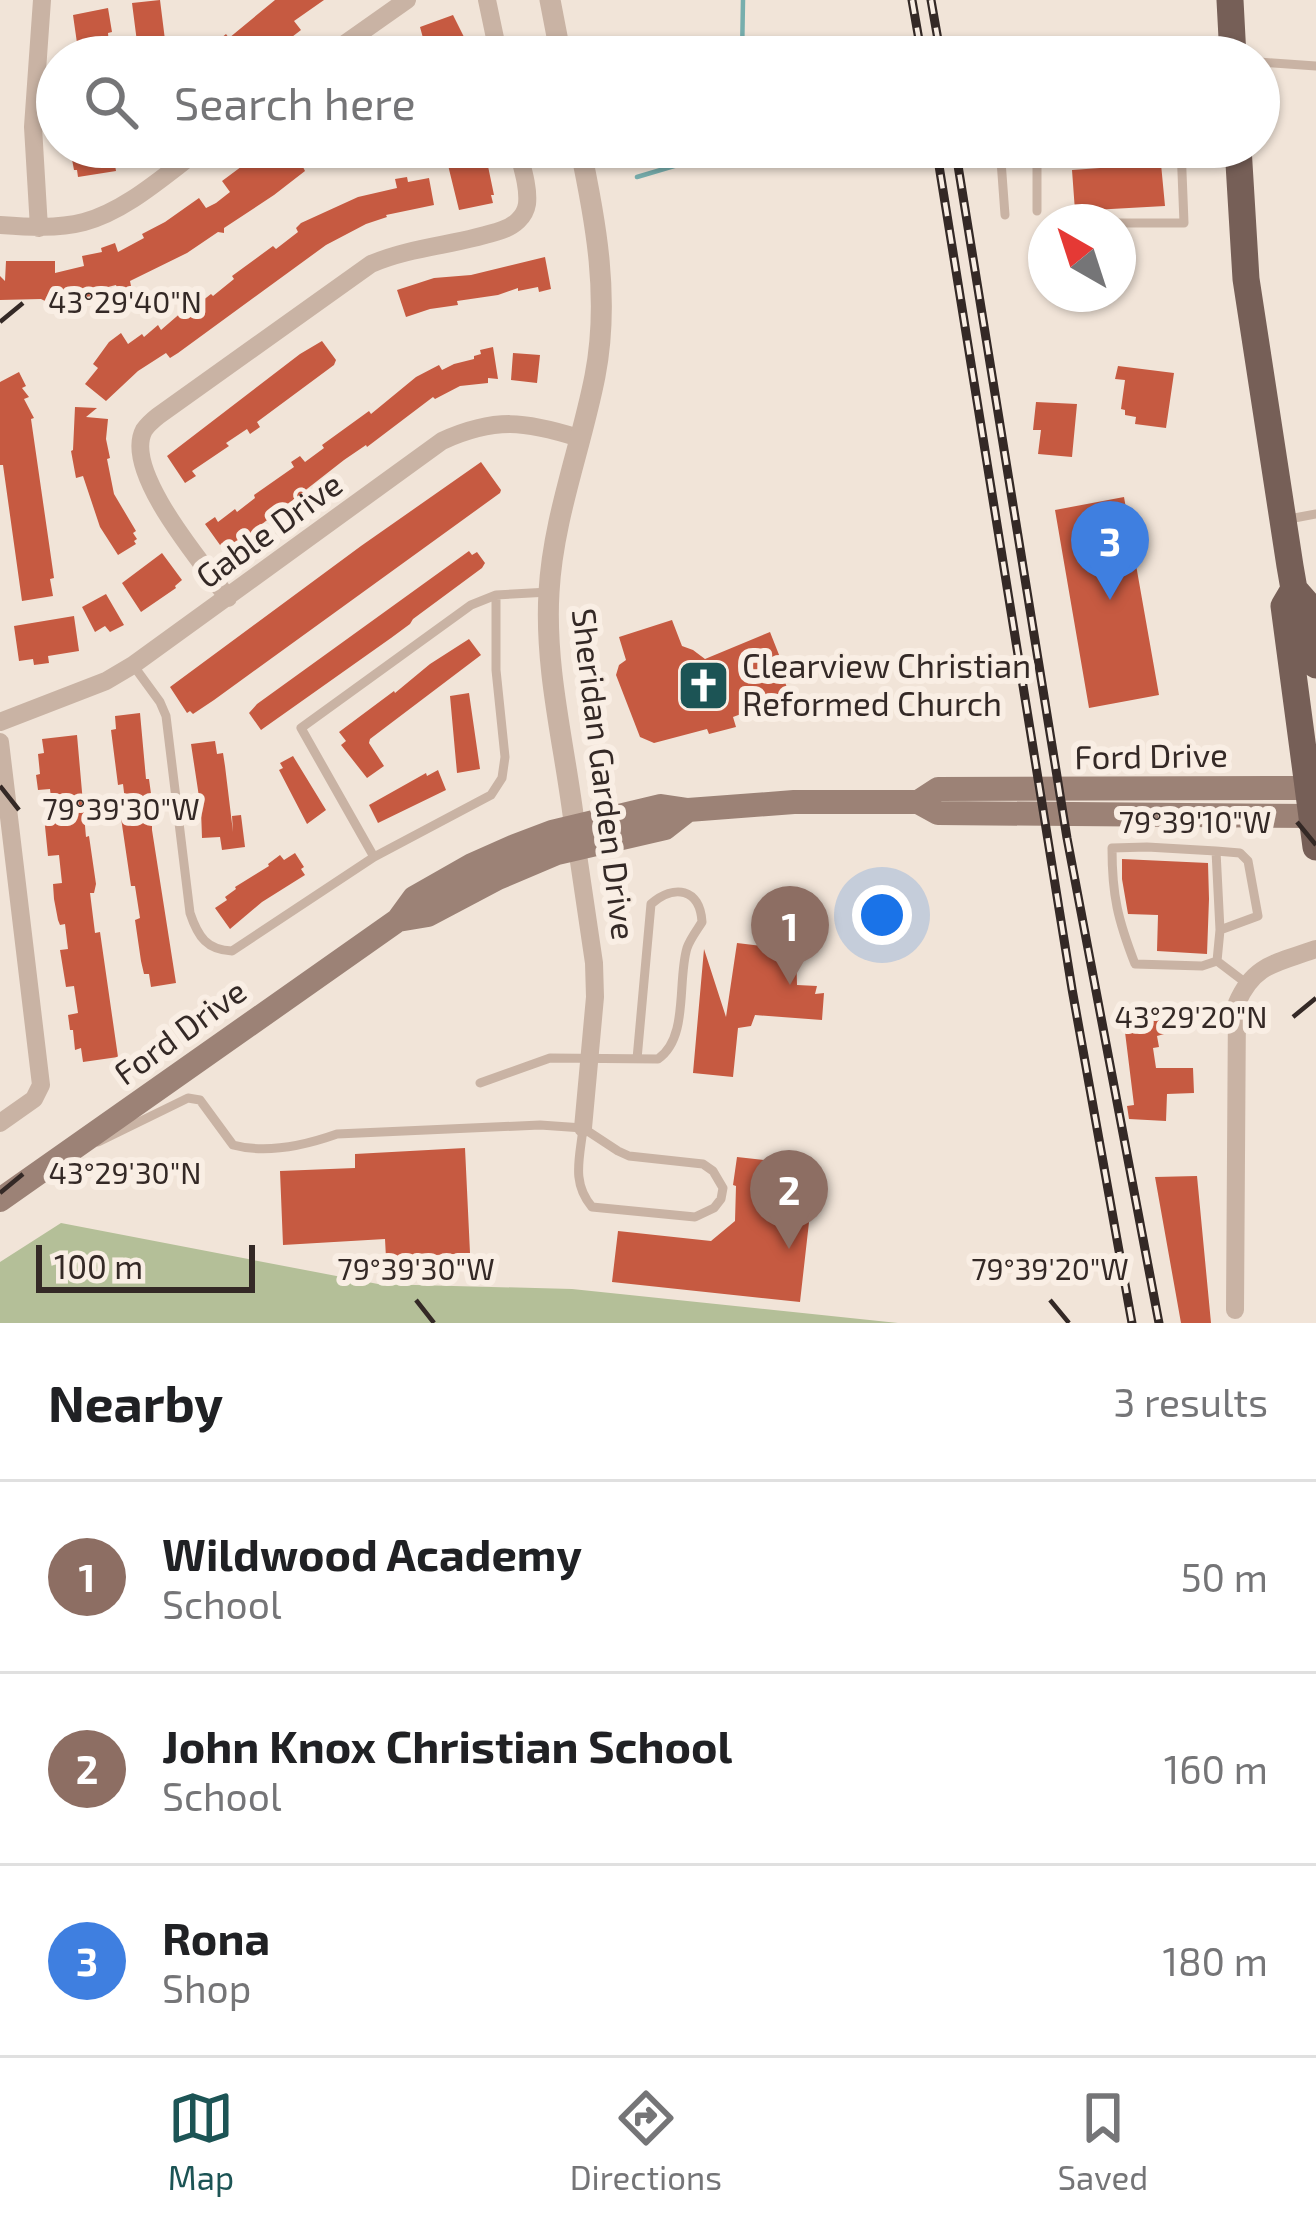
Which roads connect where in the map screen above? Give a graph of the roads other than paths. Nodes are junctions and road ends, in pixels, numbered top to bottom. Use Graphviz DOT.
graph roads {
  1 [pos="42,0"];
  2 [pos="407,0"];
  3 [pos="487,0"];
  4 [pos="550,0"];
  5 [pos="1230,0"];
  6 [pos="39,36"];
  7 [pos="356,36"];
  8 [pos="495,36"];
  9 [pos="557,36"];
  10 [pos="1232,36"];
  11 [pos="1280,63"];
  12 [pos="1316,66"];
  13 [pos="36,85"];
  14 [pos="174,168"];
  15 [pos="522,168"];
  16 [pos="584,168"];
  17 [pos="1002,168"];
  18 [pos="1037,168"];
  19 [pos="1182,168"];
  20 [pos="1239,168"];
  21 [pos="1037,204"];
  22 [pos="1005,215"];
  23 [pos="1136,223"];
  24 [pos="0,225"];
  25 [pos="39,227"];
  26 [pos="579,438"];
  27 [pos="1316,514"];
  28 [pos="1283,520"];
  29 [pos="1294,589"];
  30 [pos="549,592"];
  31 [pos="496,595"];
  32 [pos="228,598"];
  33 [pos="133,665"];
  34 [pos="1316,665"];
  35 [pos="0,722"];
  36 [pos="0,742"];
  37 [pos="1313,802"];
  38 [pos="576,837"];
  39 [pos="1316,847"];
  40 [pos="1216,851"];
  41 [pos="374,857"];
  42 [pos="21,930"];
  43 [pos="1220,930"];
  44 [pos="0,933"];
  45 [pos="1316,949"];
  46 [pos="1217,961"];
  47 [pos="1246,983"];
  48 [pos="589,1056"];
  49 [pos="638,1059"];
  50 [pos="480,1083"];
  51 [pos="0,1123"];
  52 [pos="583,1128"];
  53 [pos="62,1157"];
  54 [pos="0,1199"];
  55 [pos="1234,1310"];
  1 -- 6 [label="street"];
  2 -- 7 [label="street"];
  3 -- 8 [label="street"];
  4 -- 9 [label="street"];
  5 -- 10 [label="main road"];
  11 -- 12 [label="lane"];
  13 -- 25 [label="street"];
  14 -- 25 [label="street"];
  15 -- 32 [label="street"];
  16 -- 26 [label="street, Sheridan Garden Drive"];
  17 -- 22 [label="lane"];
  18 -- 21 [label="lane"];
  19 -- 23 [label="lane"];
  20 -- 28 [label="main road"];
  24 -- 25 [label="street"];
  26 -- 30 [label="street, Sheridan Garden Drive"];
  26 -- 32 [label="street, Gable Drive"];
  27 -- 28 [label="lane"];
  28 -- 29 [label="main road"];
  29 -- 34 [label="main road"];
  29 -- 37 [label="main road"];
  30 -- 31 [label="lane"];
  30 -- 38 [label="street, Sheridan Garden Drive"];
  31 -- 41 [label="lane"];
  31 -- 41 [label="lane"];
  32 -- 33 [label="street, Gable Drive"];
  33 -- 35 [label="street, Gable Drive"];
  33 -- 41 [label="lane"];
  36 -- 42 [label="street"];
  37 -- 38 [label="main road, Ford Drive"];
  37 -- 39 [label="main road"];
  38 -- 48 [label="street, Sheridan Garden Drive"];
  38 -- 53 [label="main road, Ford Drive"];
  40 -- 43 [label="lane"];
  40 -- 43 [label="lane"];
  40 -- 46 [label="lane"];
  42 -- 44 [label="street"];
  42 -- 51 [label="street"];
  43 -- 46 [label="lane"];
  45 -- 47 [label="street"];
  46 -- 47 [label="lane"];
  47 -- 55 [label="street"];
  48 -- 49 [label="lane"];
  48 -- 50 [label="lane"];
  48 -- 52 [label="street, Sheridan Garden Drive"];
  49 -- 49 [label="lane"];
  52 -- 52 [label="lane"];
  52 -- 53 [label="lane"];
  53 -- 54 [label="main road, Ford Drive"];
}
